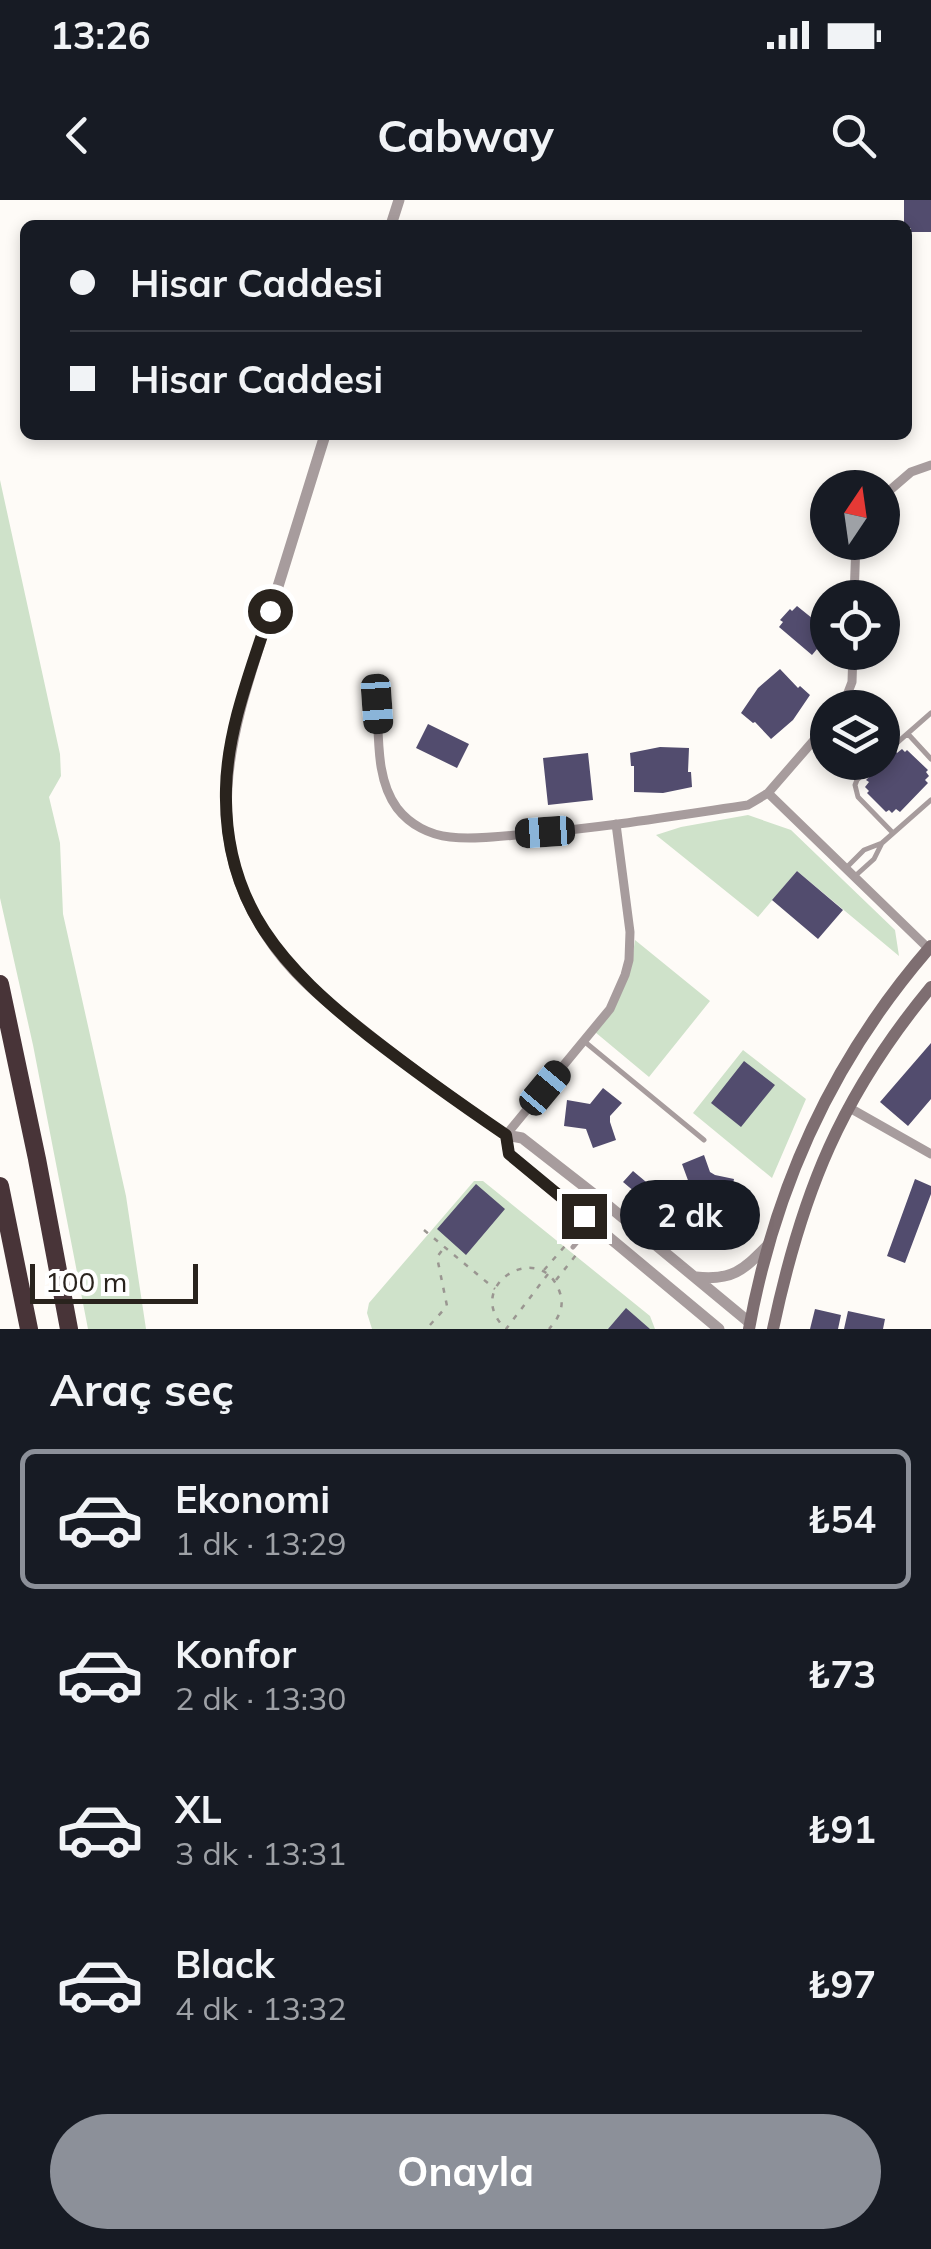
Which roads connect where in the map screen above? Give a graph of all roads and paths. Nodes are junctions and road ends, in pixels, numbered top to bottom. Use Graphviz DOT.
graph roads {
  1 [pos="324,440"];
  2 [pos="931,465"];
  3 [pos="900,481"];
  4 [pos="377,704"];
  5 [pos="931,713"];
  6 [pos="908,734"];
  7 [pos="900,741"];
  8 [pos="810,745"];
  9 [pos="931,758"];
  10 [pos="857,780"];
  11 [pos="768,793"];
  12 [pos="931,800"];
  13 [pos="616,824"];
  14 [pos="893,834"];
  15 [pos="882,843"];
  16 [pos="846,868"];
  17 [pos="854,877"];
  18 [pos="930,948"];
  19 [pos="0,984"];
  20 [pos="931,987"];
  21 [pos="0,1000"];
  22 [pos="6,1021"];
  23 [pos="585,1042"];
  24 [pos="827,1096"];
  25 [pos="848,1107"];
  26 [pos="506,1135"];
  27 [pos="704,1140"];
  28 [pos="931,1154"];
  29 [pos="0,1186"];
  30 [pos="599,1198"];
  31 [pos="588,1220"];
  32 [pos="424,1230"];
  33 [pos="769,1244"];
  34 [pos="445,1247"];
  35 [pos="573,1248"];
  36 [pos="542,1272"];
  37 [pos="548,1274"];
  38 [pos="693,1276"];
  39 [pos="554,1281"];
  40 [pos="495,1289"];
  41 [pos="499,1322"];
  42 [pos="430,1325"];
  43 [pos="750,1326"];
  44 [pos="28,1329"];
  45 [pos="69,1329"];
  46 [pos="493,1329"];
  47 [pos="549,1329"];
  48 [pos="719,1329"];
  49 [pos="774,1329"];
  1 -- 26 [label="street"];
  2 -- 3 [label="street"];
  4 -- 13 [label="street"];
  5 -- 6 [label="lane"];
  6 -- 7 [label="lane"];
  6 -- 9 [label="lane"];
  8 -- 11 [label="street"];
  10 -- 14 [label="lane"];
  11 -- 13 [label="street"];
  11 -- 16 [label="street"];
  12 -- 14 [label="lane"];
  13 -- 23 [label="street"];
  14 -- 15 [label="lane"];
  15 -- 16 [label="lane"];
  15 -- 17 [label="lane"];
  16 -- 17 [label="street"];
  17 -- 18 [label="street"];
  18 -- 24 [label="main road"];
  19 -- 22 [label="highway"];
  20 -- 25 [label="main road"];
  21 -- 22 [label="highway"];
  22 -- 45 [label="highway"];
  23 -- 26 [label="street"];
  23 -- 27 [label="lane"];
  24 -- 25 [label="main road"];
  24 -- 33 [label="main road"];
  25 -- 28 [label="street"];
  25 -- 49 [label="main road"];
  26 -- 30 [label="street"];
  26 -- 31 [label="street"];
  29 -- 44 [label="highway"];
  30 -- 31 [label="street"];
  30 -- 38 [label="street"];
  31 -- 35 [label="lane"];
  31 -- 48 [label="street"];
  32 -- 34 [label="path"];
  33 -- 38 [label="street"];
  33 -- 43 [label="main road"];
  34 -- 40 [label="path"];
  34 -- 42 [label="path"];
  35 -- 36 [label="path"];
  35 -- 39 [label="path"];
  36 -- 37 [label="path"];
  36 -- 40 [label="path"];
  37 -- 39 [label="path"];
  37 -- 41 [label="path"];
  38 -- 43 [label="street"];
  39 -- 47 [label="path"];
  40 -- 41 [label="path"];
  41 -- 46 [label="path"];
  43 -- 49 [label="main road"];
}
